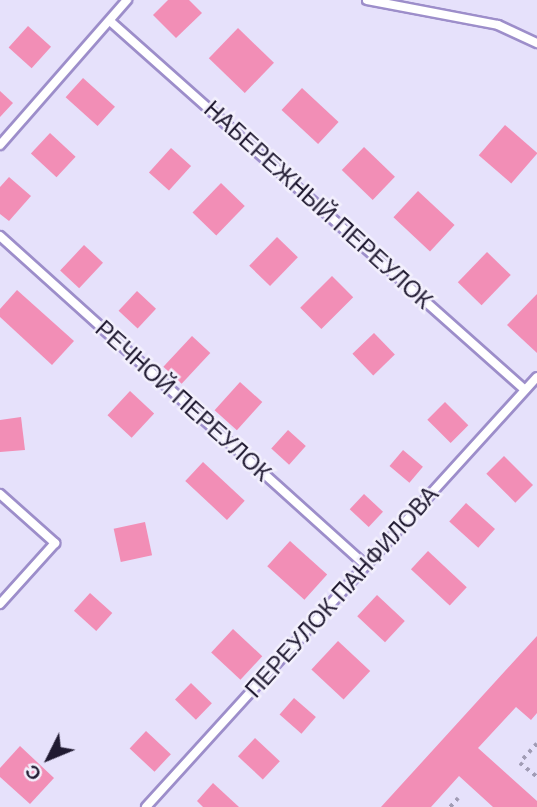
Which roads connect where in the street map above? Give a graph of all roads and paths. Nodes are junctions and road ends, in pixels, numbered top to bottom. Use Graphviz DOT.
graph roads {
  1 [pos="127,0"];
  2 [pos="367,0"];
  3 [pos="110,21"];
  4 [pos="537,43"];
  5 [pos="0,145"];
  6 [pos="0,236"];
  7 [pos="537,377"];
  8 [pos="525,390"];
  9 [pos="0,494"];
  10 [pos="366,565"];
  11 [pos="0,604"];
  12 [pos="537,744"];
  13 [pos="537,777"];
  14 [pos="458,798"];
  15 [pos="146,807"];
  16 [pos="450,807"];
  1 -- 3 [label="lane"];
  2 -- 4 [label="lane"];
  3 -- 5 [label="lane"];
  3 -- 8 [label="lane, НАБЕРЕЖНЫЙ ПЕРЕУЛОК"];
  6 -- 10 [label="lane, РЕЧНОЙ ПЕРЕУЛОК"];
  7 -- 8 [label="lane, ПЕРЕУЛОК ПАНФИЛОВА"];
  8 -- 10 [label="lane, ПЕРЕУЛОК ПАНФИЛОВА"];
  9 -- 11 [label="lane"];
  10 -- 15 [label="lane, ПЕРЕУЛОК ПАНФИЛОВА"];
  12 -- 13 [label="path"];
  14 -- 16 [label="path"];
}
